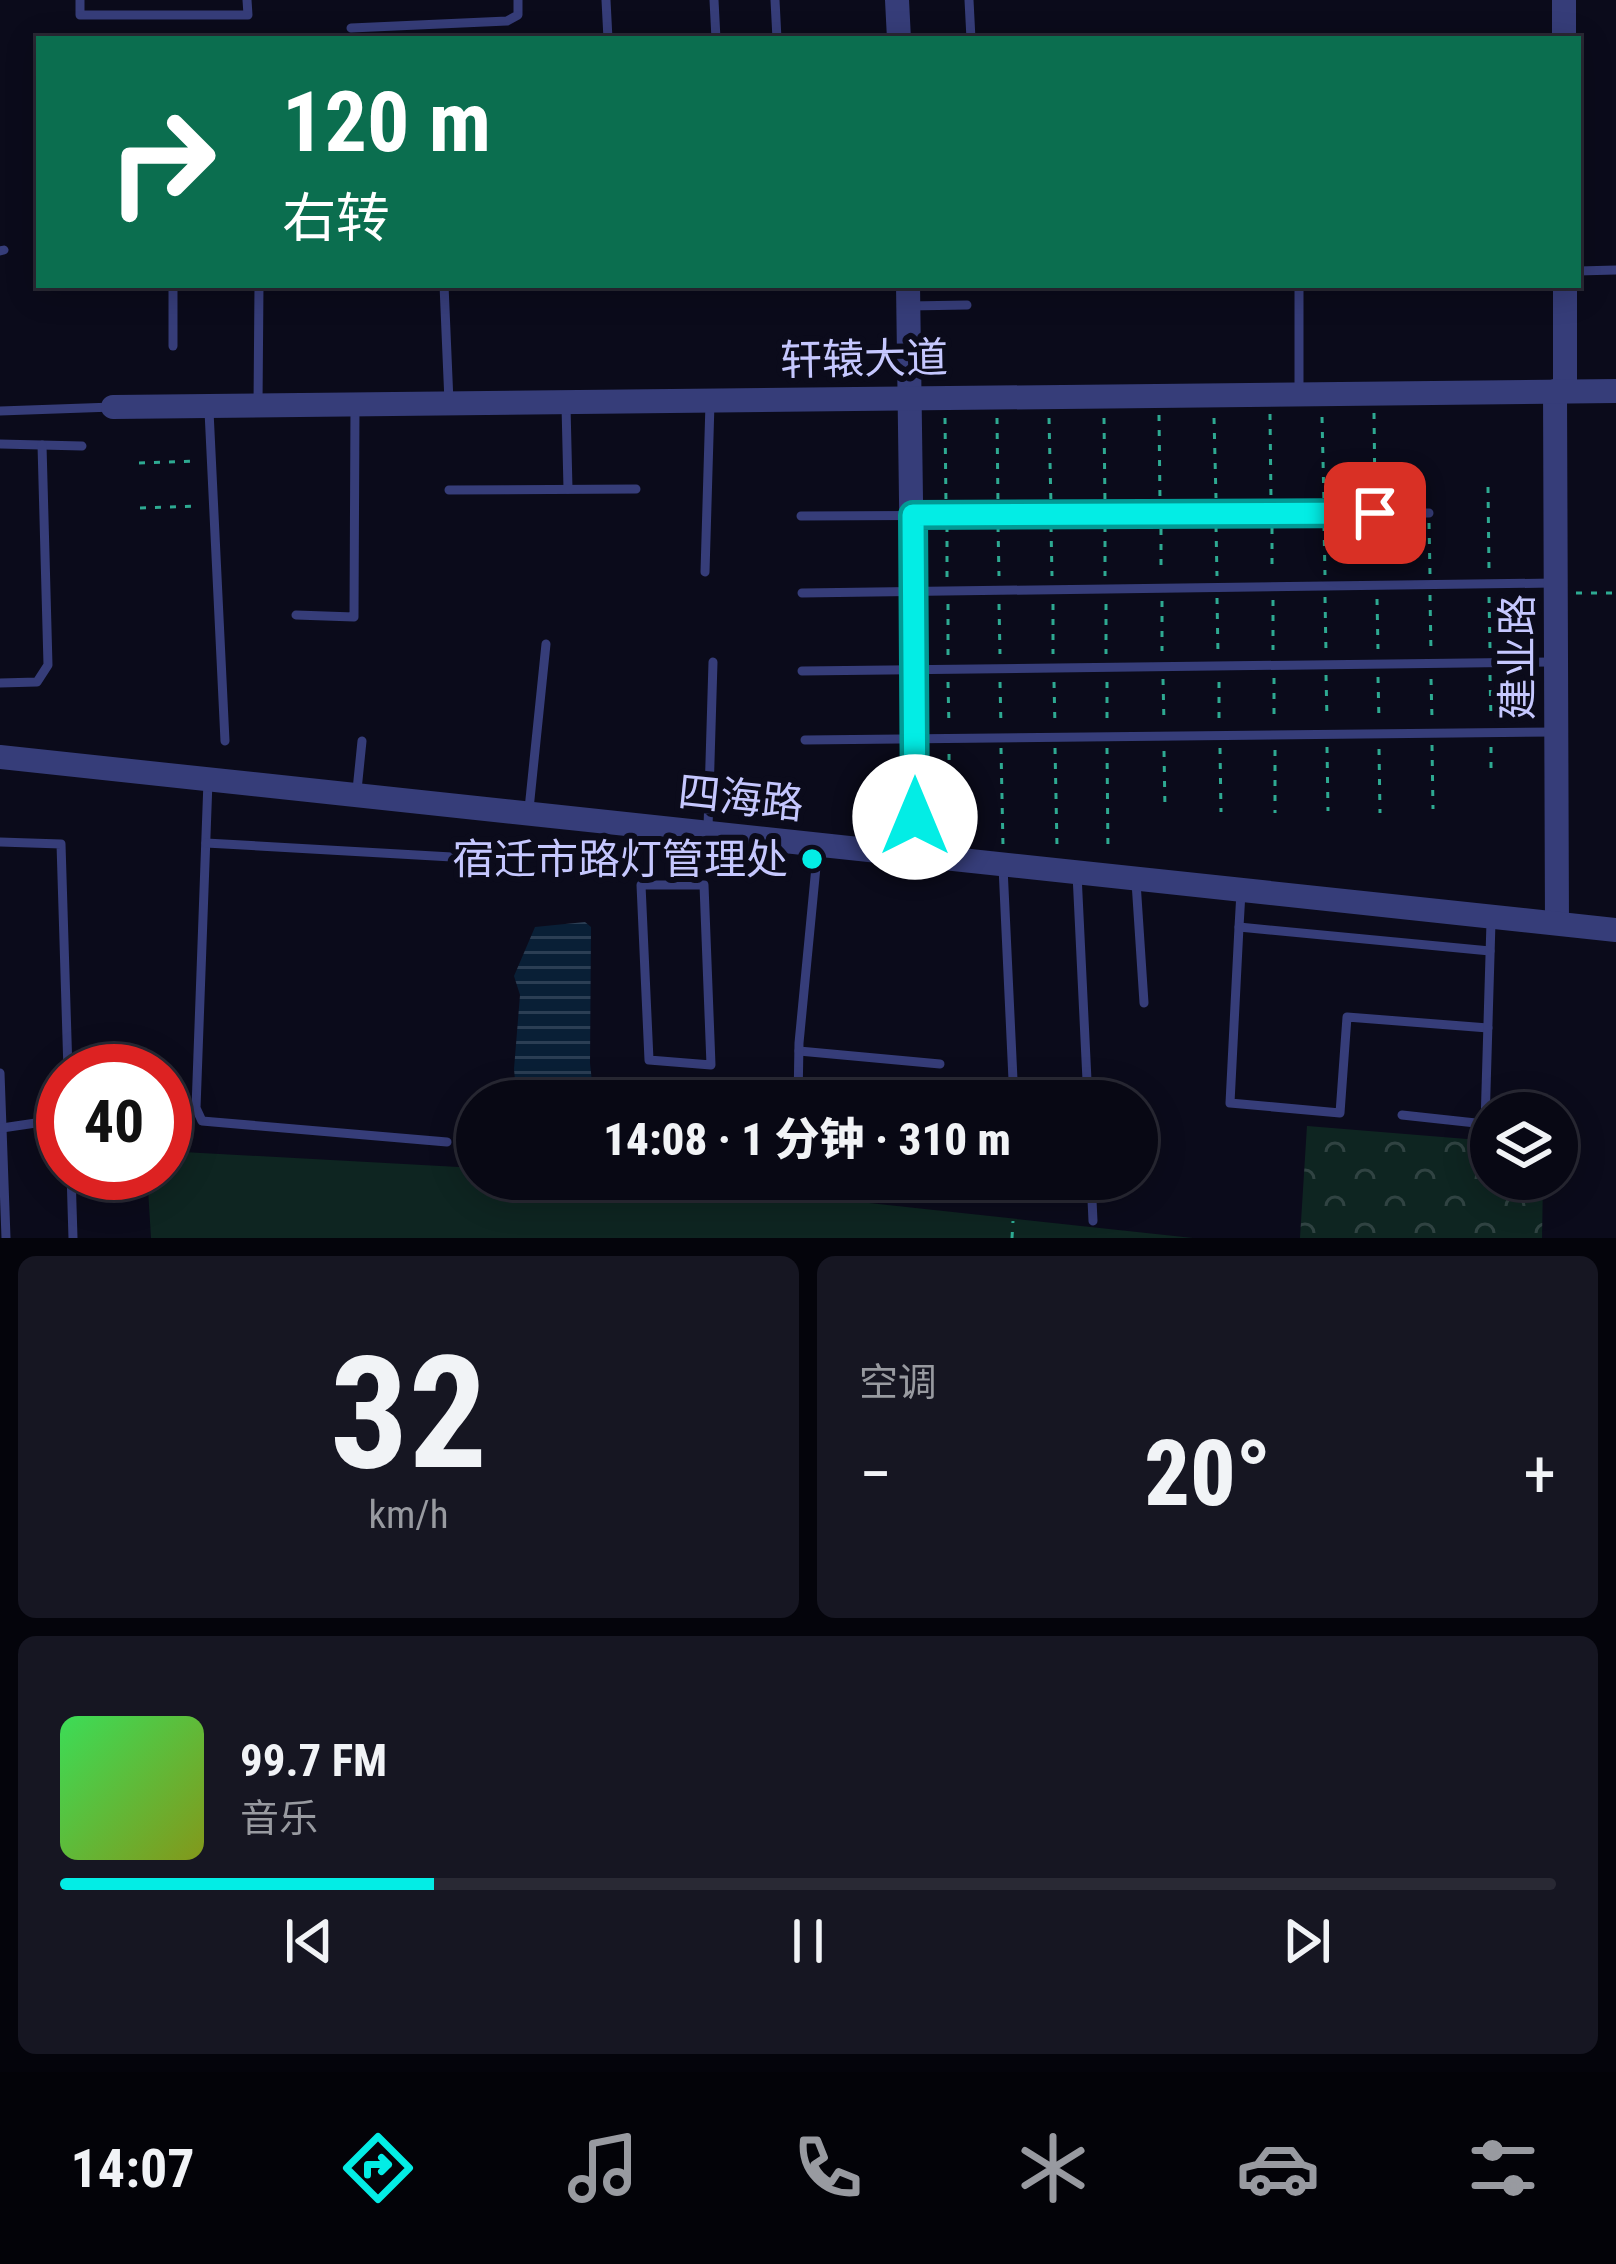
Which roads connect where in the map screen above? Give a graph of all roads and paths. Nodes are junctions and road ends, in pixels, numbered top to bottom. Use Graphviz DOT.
graph roads {
  1 [pos="80,0"];
  2 [pos="248,0"];
  3 [pos="518,0"];
  4 [pos="606,0"];
  5 [pos="713,0"];
  6 [pos="776,0"];
  7 [pos="897,0"];
  8 [pos="969,0"];
  9 [pos="1564,0"];
  10 [pos="351,28"];
  11 [pos="608,36"];
  12 [pos="716,36"];
  13 [pos="777,36"];
  14 [pos="899,36"];
  15 [pos="971,36"];
  16 [pos="1564,36"];
  17 [pos="1616,270"];
  18 [pos="1581,272"];
  19 [pos="173,288"];
  20 [pos="259,288"];
  21 [pos="445,288"];
  22 [pos="1299,288"];
  23 [pos="1565,288"];
  24 [pos="908,295"];
  25 [pos="968,305"];
  26 [pos="173,346"];
  27 [pos="1560,391"];
  28 [pos="1616,391"];
  29 [pos="1373,393"];
  30 [pos="1214,394"];
  31 [pos="1270,394"];
  32 [pos="1311,394"];
  33 [pos="1049,396"];
  34 [pos="1103,396"];
  35 [pos="945,397"];
  36 [pos="996,397"];
  37 [pos="912,398"];
  38 [pos="710,400"];
  39 [pos="566,401"];
  40 [pos="448,402"];
  41 [pos="355,403"];
  42 [pos="258,404"];
  43 [pos="208,405"];
  44 [pos="113,407"];
  45 [pos="0,411"];
  46 [pos="0,444"];
  47 [pos="42,445"];
  48 [pos="82,446"];
  49 [pos="211,461"];
  50 [pos="139,463"];
  51 [pos="1488,487"];
  52 [pos="568,489"];
  53 [pos="636,489"];
  54 [pos="449,490"];
  55 [pos="213,505"];
  56 [pos="140,508"];
  57 [pos="1324,513"];
  58 [pos="1375,513"];
  59 [pos="1429,513"];
  60 [pos="1051,514"];
  61 [pos="1105,514"];
  62 [pos="1216,514"];
  63 [pos="1271,514"];
  64 [pos="913,515"];
  65 [pos="946,515"];
  66 [pos="998,515"];
  67 [pos="801,516"];
  68 [pos="705,572"];
  69 [pos="1489,584"];
  70 [pos="1325,586"];
  71 [pos="1376,586"];
  72 [pos="1272,587"];
  73 [pos="1217,588"];
  74 [pos="1556,588"];
  75 [pos="1106,589"];
  76 [pos="1052,590"];
  77 [pos="999,591"];
  78 [pos="914,592"];
  79 [pos="947,592"];
  80 [pos="802,593"];
  81 [pos="1616,593"];
  82 [pos="296,615"];
  83 [pos="546,644"];
  84 [pos="713,662"];
  85 [pos="1556,662"];
  86 [pos="1490,663"];
  87 [pos="1378,664"];
  88 [pos="1274,665"];
  89 [pos="1326,665"];
  90 [pos="1219,666"];
  91 [pos="1107,667"];
  92 [pos="1000,668"];
  93 [pos="1054,668"];
  94 [pos="914,669"];
  95 [pos="948,669"];
  96 [pos="802,671"];
  97 [pos="0,683"];
  98 [pos="1556,732"];
  99 [pos="1491,733"];
  100 [pos="1327,734"];
  101 [pos="1379,734"];
  102 [pos="1274,735"];
  103 [pos="1220,736"];
  104 [pos="1055,737"];
  105 [pos="1107,737"];
  106 [pos="949,738"];
  107 [pos="1001,738"];
  108 [pos="915,739"];
  109 [pos="805,740"];
  110 [pos="225,741"];
  111 [pos="362,741"];
  112 [pos="0,758"];
  113 [pos="1491,776"];
  114 [pos="208,779"];
  115 [pos="356,795"];
  116 [pos="1328,811"];
  117 [pos="1221,812"];
  118 [pos="1275,813"];
  119 [pos="1380,813"];
  120 [pos="529,814"];
  121 [pos="679,831"];
  122 [pos="708,834"];
  123 [pos="0,842"];
  124 [pos="206,843"];
  125 [pos="818,846"];
  126 [pos="916,857"];
  127 [pos="487,859"];
  128 [pos="951,860"];
  129 [pos="1003,866"];
  130 [pos="1067,873"];
  131 [pos="1109,878"];
  132 [pos="1136,881"];
  133 [pos="679,885"];
  134 [pos="1241,892"];
  135 [pos="1491,916"];
  136 [pos="1557,923"];
  137 [pos="1239,927"];
  138 [pos="1616,930"];
  139 [pos="1490,951"];
  140 [pos="1144,1003"];
  141 [pos="1487,1028"];
  142 [pos="67,1044"];
  143 [pos="799,1051"];
  144 [pos="940,1064"];
  145 [pos="0,1073"];
  146 [pos="798,1080"];
  147 [pos="1013,1080"];
  148 [pos="1086,1080"];
  149 [pos="1402,1115"];
  150 [pos="36,1126"];
  151 [pos="2,1135"];
  152 [pos="447,1142"];
  153 [pos="72,1200"];
  154 [pos="1092,1200"];
  155 [pos="1012,1221"];
  156 [pos="1093,1221"];
  157 [pos="6,1238"];
  158 [pos="73,1238"];
  159 [pos="1012,1238"];
  1 -- 2 [label="lane"];
  3 -- 10 [label="lane"];
  4 -- 11 [label="lane"];
  5 -- 12 [label="lane"];
  6 -- 13 [label="lane"];
  7 -- 14 [label="street"];
  8 -- 15 [label="lane"];
  9 -- 16 [label="street"];
  17 -- 18 [label="lane"];
  19 -- 26 [label="lane"];
  20 -- 42 [label="lane"];
  21 -- 40 [label="lane"];
  22 -- 32 [label="lane"];
  23 -- 27 [label="street, 建业路"];
  24 -- 25 [label="lane"];
  24 -- 37 [label="street"];
  27 -- 28 [label="street, 轩辕大道"];
  27 -- 29 [label="street, 轩辕大道"];
  27 -- 74 [label="street, 建业路"];
  29 -- 32 [label="street, 轩辕大道"];
  29 -- 58 [label="path"];
  30 -- 31 [label="street, 轩辕大道"];
  30 -- 34 [label="street, 轩辕大道"];
  30 -- 62 [label="path"];
  31 -- 32 [label="street, 轩辕大道"];
  31 -- 63 [label="path"];
  32 -- 57 [label="path"];
  33 -- 34 [label="street, 轩辕大道"];
  33 -- 36 [label="street, 轩辕大道"];
  33 -- 60 [label="path"];
  34 -- 61 [label="path"];
  35 -- 36 [label="street, 轩辕大道"];
  35 -- 37 [label="street, 轩辕大道"];
  35 -- 65 [label="path"];
  36 -- 66 [label="path"];
  37 -- 38 [label="street, 轩辕大道"];
  37 -- 64 [label="street"];
  38 -- 39 [label="street, 轩辕大道"];
  38 -- 68 [label="lane"];
  39 -- 40 [label="street, 轩辕大道"];
  39 -- 52 [label="lane"];
  40 -- 41 [label="street, 轩辕大道"];
  41 -- 42 [label="street, 轩辕大道"];
  41 -- 82 [label="lane"];
  42 -- 43 [label="street, 轩辕大道"];
  43 -- 44 [label="street, 轩辕大道"];
  43 -- 49 [label="lane"];
  44 -- 45 [label="lane"];
  46 -- 47 [label="lane"];
  47 -- 48 [label="lane"];
  47 -- 97 [label="lane"];
  49 -- 50 [label="path"];
  49 -- 55 [label="lane"];
  51 -- 69 [label="path"];
  52 -- 53 [label="lane"];
  52 -- 54 [label="lane"];
  55 -- 56 [label="path"];
  55 -- 110 [label="lane"];
  57 -- 58 [label="lane"];
  57 -- 63 [label="lane"];
  57 -- 70 [label="path"];
  58 -- 59 [label="lane"];
  58 -- 71 [label="path"];
  60 -- 61 [label="lane"];
  60 -- 66 [label="lane"];
  60 -- 76 [label="path"];
  61 -- 62 [label="lane"];
  61 -- 75 [label="path"];
  62 -- 63 [label="lane"];
  62 -- 73 [label="path"];
  63 -- 72 [label="path"];
  64 -- 65 [label="lane"];
  64 -- 67 [label="lane"];
  64 -- 78 [label="street"];
  65 -- 66 [label="lane"];
  65 -- 79 [label="path"];
  66 -- 77 [label="path"];
  69 -- 71 [label="lane"];
  69 -- 74 [label="lane"];
  69 -- 86 [label="path"];
  70 -- 71 [label="lane"];
  70 -- 72 [label="lane"];
  70 -- 89 [label="path"];
  71 -- 87 [label="path"];
  72 -- 73 [label="lane"];
  72 -- 88 [label="path"];
  73 -- 75 [label="lane"];
  73 -- 90 [label="path"];
  74 -- 81 [label="path"];
  74 -- 85 [label="street, 建业路"];
  75 -- 76 [label="lane"];
  75 -- 91 [label="path"];
  76 -- 77 [label="lane"];
  76 -- 93 [label="path"];
  77 -- 79 [label="lane"];
  77 -- 92 [label="path"];
  78 -- 79 [label="lane"];
  78 -- 80 [label="lane"];
  78 -- 94 [label="street"];
  79 -- 95 [label="path"];
  83 -- 120 [label="lane"];
  84 -- 122 [label="lane"];
  85 -- 86 [label="lane"];
  85 -- 98 [label="street, 建业路"];
  86 -- 87 [label="lane"];
  86 -- 99 [label="path"];
  87 -- 89 [label="lane"];
  87 -- 101 [label="path"];
  88 -- 89 [label="lane"];
  88 -- 90 [label="lane"];
  88 -- 102 [label="path"];
  89 -- 100 [label="path"];
  90 -- 91 [label="lane"];
  90 -- 103 [label="path"];
  91 -- 93 [label="lane"];
  91 -- 105 [label="path"];
  92 -- 93 [label="lane"];
  92 -- 95 [label="lane"];
  92 -- 107 [label="path"];
  93 -- 104 [label="path"];
  94 -- 95 [label="lane"];
  94 -- 96 [label="lane"];
  94 -- 108 [label="street"];
  95 -- 106 [label="path"];
  98 -- 99 [label="lane"];
  98 -- 136 [label="street, 建业路"];
  99 -- 101 [label="lane"];
  99 -- 113 [label="path"];
  100 -- 101 [label="lane"];
  100 -- 102 [label="lane"];
  100 -- 116 [label="path"];
  101 -- 119 [label="path"];
  102 -- 103 [label="lane"];
  102 -- 118 [label="path"];
  103 -- 105 [label="lane"];
  103 -- 117 [label="path"];
  104 -- 105 [label="lane"];
  104 -- 107 [label="lane"];
  104 -- 130 [label="path"];
  105 -- 131 [label="path"];
  106 -- 107 [label="lane"];
  106 -- 108 [label="lane"];
  106 -- 128 [label="path"];
  107 -- 129 [label="path"];
  108 -- 109 [label="lane"];
  108 -- 126 [label="street"];
  111 -- 115 [label="lane"];
  112 -- 114 [label="street, 四海路"];
  114 -- 115 [label="street, 四海路"];
  114 -- 124 [label="lane"];
  115 -- 120 [label="street, 四海路"];
  120 -- 121 [label="street, 四海路"];
  121 -- 122 [label="street, 四海路"];
  121 -- 133 [label="lane"];
  122 -- 125 [label="street, 四海路"];
  123 -- 142 [label="lane"];
  124 -- 127 [label="lane"];
  124 -- 152 [label="lane"];
  125 -- 126 [label="street, 四海路"];
  125 -- 143 [label="lane"];
  126 -- 128 [label="street, 四海路"];
  128 -- 129 [label="street, 四海路"];
  129 -- 130 [label="street, 四海路"];
  129 -- 147 [label="lane"];
  130 -- 131 [label="street, 四海路"];
  130 -- 148 [label="lane"];
  131 -- 132 [label="street, 四海路"];
  132 -- 134 [label="street, 四海路"];
  132 -- 140 [label="lane"];
  133 -- 133 [label="lane"];
  134 -- 135 [label="street, 四海路"];
  134 -- 137 [label="lane"];
  135 -- 136 [label="street, 四海路"];
  135 -- 139 [label="lane"];
  136 -- 138 [label="street, 四海路"];
  137 -- 139 [label="lane"];
  137 -- 141 [label="lane"];
  139 -- 141 [label="lane"];
  141 -- 149 [label="lane"];
  143 -- 144 [label="lane"];
  143 -- 146 [label="lane"];
  145 -- 151 [label="lane"];
  150 -- 151 [label="lane"];
  151 -- 157 [label="lane"];
  153 -- 158 [label="lane"];
  154 -- 156 [label="lane"];
  155 -- 159 [label="path"];
}
